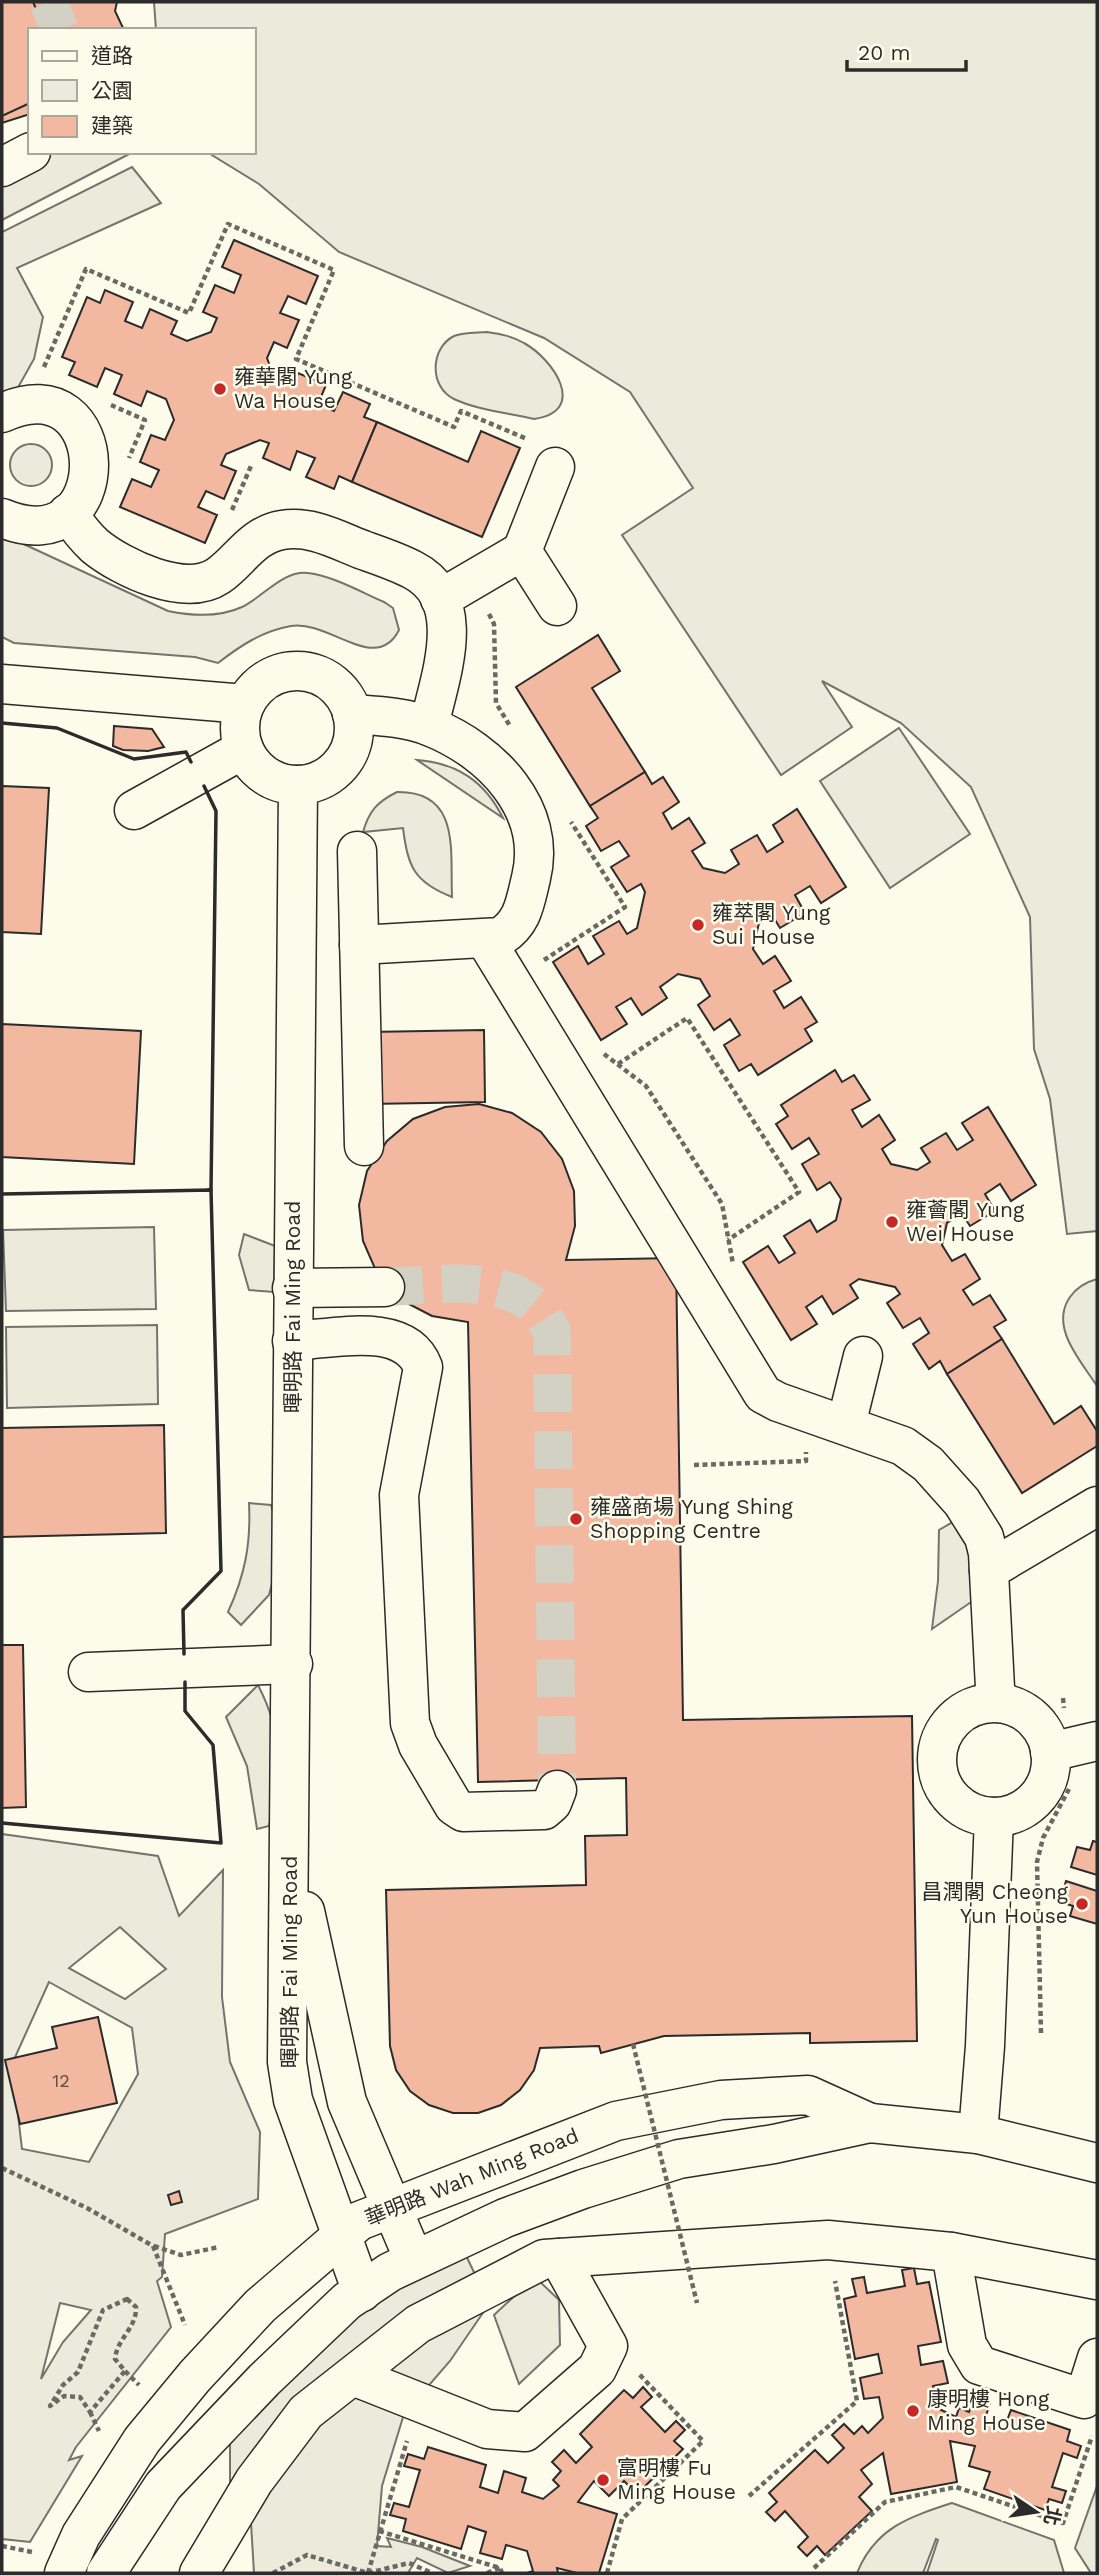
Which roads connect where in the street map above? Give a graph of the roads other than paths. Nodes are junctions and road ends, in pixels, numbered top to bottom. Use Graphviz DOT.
graph roads {
  1 [pos="28,154"];
  2 [pos="2,167"];
  3 [pos="2,413"];
  4 [pos="544,454"];
  5 [pos="68,513"];
  6 [pos="2,518"];
  7 [pos="522,551"];
  8 [pos="456,590"];
  9 [pos="557,606"];
  10 [pos="2,684"];
  11 [pos="244,704"];
  12 [pos="352,714"];
  13 [pos="429,726"];
  14 [pos="244,749"];
  15 [pos="298,785"];
  16 [pos="134,810"];
  17 [pos="356,851"];
  18 [pos="485,939"];
  19 [pos="359,945"];
  20 [pos="364,1146"];
  21 [pos="385,1287"];
  22 [pos="292,1288"];
  23 [pos="292,1341"];
  24 [pos="863,1356"];
  25 [pos="846,1425"];
  26 [pos="1097,1506"];
  27 [pos="989,1570"];
  28 [pos="293,1664"];
  29 [pos="88,1672"];
  30 [pos="999,1703"];
  31 [pos="1072,1747"];
  32 [pos="557,1790"];
  33 [pos="994,1817"];
  34 [pos="289,1829"];
  35 [pos="870,2123"];
  36 [pos="978,2134"];
  37 [pos="1097,2163"];
  38 [pos="389,2208"];
  39 [pos="340,2235"];
  40 [pos="951,2252"];
  41 [pos="559,2258"];
  42 [pos="414,2260"];
  43 [pos="1097,2280"];
  44 [pos="362,2292"];
  45 [pos="1097,2358"];
  46 [pos="353,2376"];
  47 [pos="51,2563"];
  48 [pos="106,2573"];
  49 [pos="199,2573"];
  1 -- 2 [label="street"];
  3 -- 5 [label="street"];
  4 -- 7 [label="street"];
  5 -- 6 [label="street"];
  5 -- 8 [label="street"];
  7 -- 8 [label="street"];
  7 -- 9 [label="street"];
  8 -- 13 [label="street"];
  10 -- 11 [label="street"];
  11 -- 12 [label="street"];
  11 -- 14 [label="street"];
  12 -- 13 [label="street"];
  12 -- 15 [label="street"];
  13 -- 18 [label="street"];
  14 -- 15 [label="street"];
  14 -- 16 [label="street"];
  15 -- 22 [label="street, 暉明路 Fai Ming Road"];
  17 -- 19 [label="street"];
  18 -- 19 [label="street"];
  18 -- 25 [label="street"];
  19 -- 20 [label="street"];
  21 -- 22 [label="street"];
  22 -- 23 [label="street, 暉明路 Fai Ming Road"];
  23 -- 28 [label="street, 暉明路 Fai Ming Road"];
  23 -- 32 [label="street"];
  24 -- 25 [label="street"];
  25 -- 27 [label="street"];
  26 -- 27 [label="street"];
  27 -- 30 [label="street"];
  28 -- 29 [label="street"];
  28 -- 34 [label="street, 暉明路 Fai Ming Road"];
  30 -- 31 [label="street"];
  30 -- 33 [label="street"];
  31 -- 33 [label="street"];
  33 -- 36 [label="street"];
  34 -- 38 [label="street, 暉明路 Fai Ming Road"];
  34 -- 39 [label="street, 暉明路 Fai Ming Road"];
  35 -- 36 [label="street, 華明路 Wah Ming Road"];
  35 -- 38 [label="street, 華明路 Wah Ming Road"];
  35 -- 42 [label="street, 華明路 Wah Ming Road"];
  36 -- 37 [label="street, 華明路 Wah Ming Road"];
  38 -- 39 [label="street, 華明路 Wah Ming Road"];
  38 -- 42 [label="street, 暉明路 Fai Ming Road"];
  39 -- 44 [label="street, 暉明路 Fai Ming Road"];
  39 -- 47 [label="street, 華明路 Wah Ming Road"];
  40 -- 41 [label="street"];
  40 -- 43 [label="street"];
  40 -- 45 [label="street"];
  41 -- 46 [label="street"];
  41 -- 46 [label="street"];
  42 -- 44 [label="street, 華明路 Wah Ming Road"];
  44 -- 48 [label="street, 華明路 Wah Ming Road"];
  46 -- 49 [label="street"];
}
